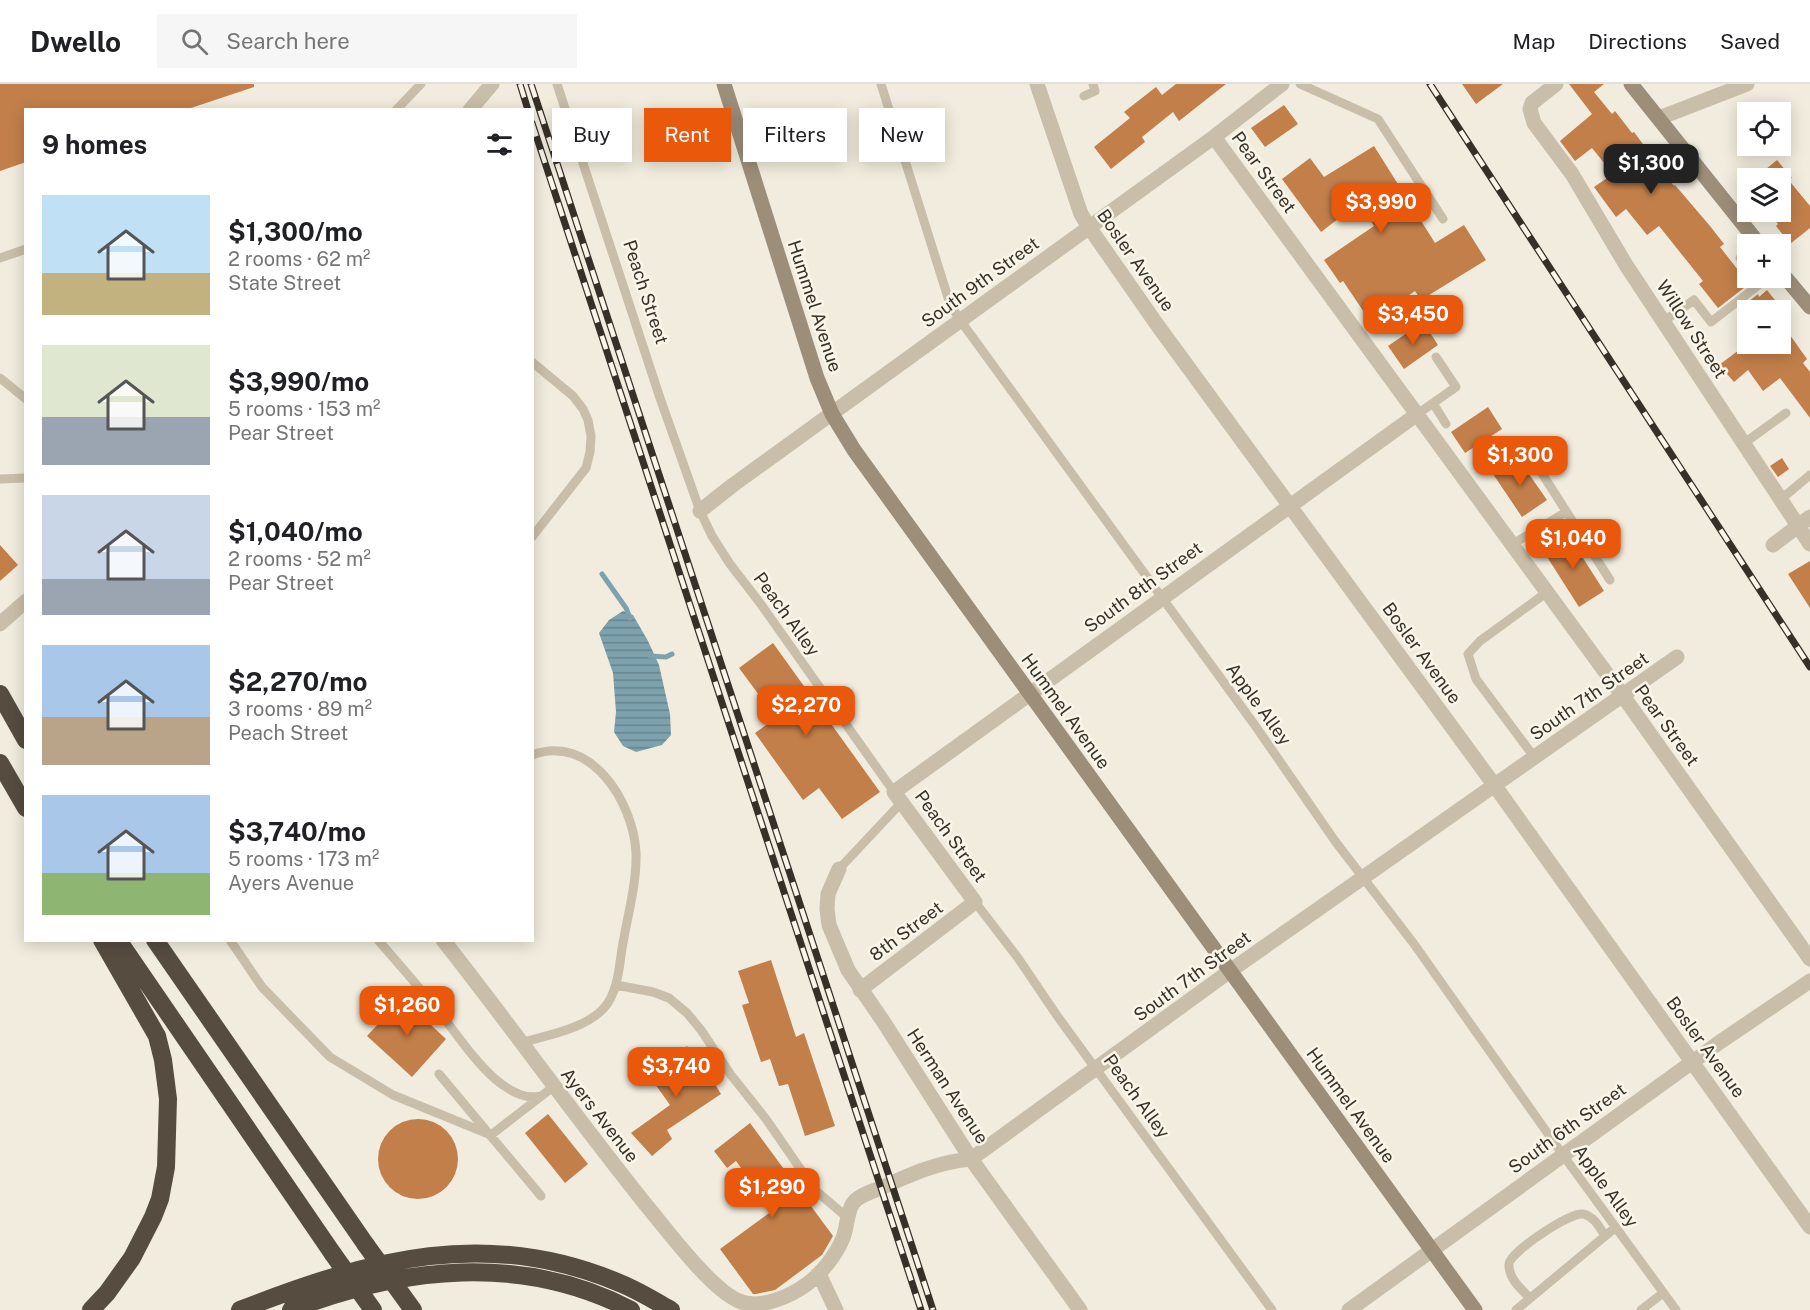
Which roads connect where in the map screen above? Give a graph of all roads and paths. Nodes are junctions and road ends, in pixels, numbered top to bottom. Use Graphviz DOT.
graph roads {
  1 [pos="421,84"];
  2 [pos="492,84"];
  3 [pos="557,84"];
  4 [pos="724,84"];
  5 [pos="881,84"];
  6 [pos="1037,84"];
  7 [pos="1093,84"];
  8 [pos="1282,84"];
  9 [pos="1300,84"];
  10 [pos="1556,84"];
  11 [pos="1631,84"];
  12 [pos="1747,84"];
  13 [pos="1084,96"];
  14 [pos="398,108"];
  15 [pos="472,108"];
  16 [pos="1659,118"];
  17 [pos="1214,137"];
  18 [pos="1443,219"];
  19 [pos="1089,227"];
  20 [pos="1751,234"];
  21 [pos="24,250"];
  22 [pos="0,258"];
  23 [pos="1791,284"];
  24 [pos="1755,288"];
  25 [pos="1810,307"];
  26 [pos="960,320"];
  27 [pos="1664,321"];
  28 [pos="1436,357"];
  29 [pos="534,364"];
  30 [pos="0,378"];
  31 [pos="24,397"];
  32 [pos="1433,403"];
  33 [pos="1786,413"];
  34 [pos="832,414"];
  35 [pos="1416,415"];
  36 [pos="1446,423"];
  37 [pos="1743,444"];
  38 [pos="1529,453"];
  39 [pos="1810,475"];
  40 [pos="24,478"];
  41 [pos="0,479"];
  42 [pos="1780,500"];
  43 [pos="1290,505"];
  44 [pos="700,511"];
  45 [pos="1566,512"];
  46 [pos="1804,522"];
  47 [pos="534,534"];
  48 [pos="1810,544"];
  49 [pos="1510,545"];
  50 [pos="1773,545"];
  51 [pos="1610,580"];
  52 [pos="1546,593"];
  53 [pos="1161,599"];
  54 [pos="24,603"];
  55 [pos="0,624"];
  56 [pos="1677,657"];
  57 [pos="0,694"];
  58 [pos="1029,694"];
  59 [pos="1623,696"];
  60 [pos="24,737"];
  61 [pos="534,754"];
  62 [pos="1535,758"];
  63 [pos="0,763"];
  64 [pos="1495,786"];
  65 [pos="898,797"];
  66 [pos="24,803"];
  67 [pos="839,868"];
  68 [pos="1363,877"];
  69 [pos="975,902"];
  70 [pos="103,942"];
  71 [pos="119,942"];
  72 [pos="156,942"];
  73 [pos="231,942"];
  74 [pos="380,942"];
  75 [pos="446,942"];
  76 [pos="1810,959"];
  77 [pos="1230,971"];
  78 [pos="1810,981"];
  79 [pos="616,984"];
  80 [pos="860,990"];
  81 [pos="521,1043"];
  82 [pos="1693,1061"];
  83 [pos="1097,1069"];
  84 [pos="439,1074"];
  85 [pos="549,1091"];
  86 [pos="490,1135"];
  87 [pos="1563,1155"];
  88 [pos="971,1159"];
  89 [pos="541,1196"];
  90 [pos="849,1219"];
  91 [pos="1616,1227"];
  92 [pos="1810,1227"];
  93 [pos="1605,1236"];
  94 [pos="1431,1250"];
  95 [pos="819,1274"];
  96 [pos="1663,1293"];
  97 [pos="1530,1298"];
  98 [pos="740,1302"];
  99 [pos="91,1310"];
  100 [pos="240,1310"];
  101 [pos="291,1310"];
  102 [pos="373,1310"];
  103 [pos="412,1310"];
  104 [pos="631,1310"];
  105 [pos="671,1310"];
  106 [pos="836,1310"];
  107 [pos="1080,1310"];
  108 [pos="1272,1310"];
  109 [pos="1349,1310"];
  110 [pos="1475,1310"];
  111 [pos="1516,1310"];
  112 [pos="1641,1310"];
  113 [pos="1676,1310"];
  1 -- 14 [label="lane"];
  2 -- 15 [label="street"];
  3 -- 44 [label="lane, Peach Street"];
  4 -- 34 [label="main road, Hummel Avenue"];
  5 -- 26 [label="lane, Apple Alley"];
  6 -- 19 [label="street, Bosler Avenue"];
  7 -- 13 [label="lane"];
  8 -- 17 [label="street, South 9th Street"];
  9 -- 18 [label="lane"];
  10 -- 27 [label="street, Willow Street"];
  11 -- 16 [label="main road"];
  12 -- 16 [label="street"];
  16 -- 20 [label="main road"];
  17 -- 19 [label="street, South 9th Street"];
  17 -- 35 [label="street, Pear Street"];
  19 -- 26 [label="street, South 9th Street"];
  19 -- 43 [label="street, Bosler Avenue"];
  21 -- 22 [label="lane"];
  23 -- 25 [label="main road"];
  24 -- 27 [label="lane"];
  26 -- 34 [label="street, South 9th Street"];
  26 -- 53 [label="lane, Apple Alley"];
  27 -- 37 [label="street, Willow Street"];
  28 -- 32 [label="lane"];
  29 -- 47 [label="lane"];
  30 -- 31 [label="lane"];
  32 -- 35 [label="lane"];
  32 -- 36 [label="lane"];
  33 -- 37 [label="lane"];
  34 -- 44 [label="street, South 9th Street"];
  34 -- 58 [label="main road, Hummel Avenue"];
  35 -- 43 [label="street, South 8th Street"];
  35 -- 49 [label="street, Pear Street"];
  37 -- 42 [label="street, Willow Street"];
  38 -- 45 [label="lane"];
  39 -- 42 [label="lane"];
  40 -- 41 [label="lane"];
  42 -- 46 [label="street, Willow Street"];
  43 -- 53 [label="street, South 8th Street"];
  43 -- 64 [label="street, Bosler Avenue"];
  44 -- 65 [label="lane, Peach Alley"];
  45 -- 49 [label="lane"];
  45 -- 51 [label="lane"];
  46 -- 48 [label="street, Willow Street"];
  46 -- 50 [label="street"];
  49 -- 52 [label="street, Pear Street"];
  52 -- 59 [label="street, Pear Street"];
  52 -- 62 [label="lane"];
  53 -- 58 [label="street, South 8th Street"];
  53 -- 68 [label="lane, Apple Alley"];
  54 -- 55 [label="street"];
  56 -- 59 [label="street, South 7th Street"];
  57 -- 60 [label="highway"];
  58 -- 65 [label="street, South 8th Street"];
  58 -- 77 [label="main road, Hummel Avenue"];
  59 -- 62 [label="street, South 7th Street"];
  59 -- 76 [label="street, Pear Street"];
  61 -- 79 [label="lane"];
  62 -- 64 [label="street, South 7th Street"];
  63 -- 66 [label="highway"];
  64 -- 68 [label="street, South 7th Street"];
  64 -- 82 [label="street, Bosler Avenue"];
  65 -- 67 [label="lane"];
  65 -- 69 [label="street, Peach Street"];
  67 -- 80 [label="street, Herman Avenue"];
  68 -- 77 [label="street, South 7th Street"];
  68 -- 87 [label="lane, Apple Alley"];
  69 -- 80 [label="street, 8th Street"];
  69 -- 83 [label="lane, Peach Alley"];
  70 -- 99 [label="highway"];
  71 -- 102 [label="highway, bridge"];
  72 -- 103 [label="highway, bridge"];
  73 -- 86 [label="lane"];
  74 -- 85 [label="lane"];
  75 -- 81 [label="street, Ayers Avenue"];
  77 -- 83 [label="street, South 7th Street"];
  77 -- 94 [label="main road, Hummel Avenue"];
  78 -- 82 [label="street, South 6th Street"];
  79 -- 81 [label="lane"];
  79 -- 90 [label="lane"];
  80 -- 88 [label="street, Herman Avenue"];
  81 -- 85 [label="street, Ayers Avenue"];
  82 -- 87 [label="street, South 6th Street"];
  82 -- 92 [label="street, Bosler Avenue"];
  83 -- 88 [label="street, South 7th Street"];
  83 -- 108 [label="lane, Peach Alley"];
  84 -- 86 [label="lane"];
  85 -- 86 [label="lane"];
  85 -- 98 [label="street, Ayers Avenue"];
  86 -- 89 [label="lane"];
  87 -- 91 [label="lane, Apple Alley"];
  87 -- 94 [label="street, South 6th Street"];
  88 -- 90 [label="street, South 7th Street"];
  88 -- 107 [label="street, Herman Avenue"];
  90 -- 95 [label="street, South 7th Street"];
  91 -- 93 [label="lane"];
  91 -- 96 [label="lane, Apple Alley"];
  93 -- 97 [label="lane"];
  93 -- 97 [label="lane"];
  94 -- 109 [label="street, South 6th Street"];
  94 -- 110 [label="main road, Hummel Avenue"];
  95 -- 98 [label="street, South 7th Street"];
  95 -- 106 [label="street"];
  96 -- 112 [label="lane"];
  96 -- 113 [label="lane, Apple Alley"];
  97 -- 111 [label="lane"];
  100 -- 105 [label="highway"];
  101 -- 104 [label="highway"];
}
